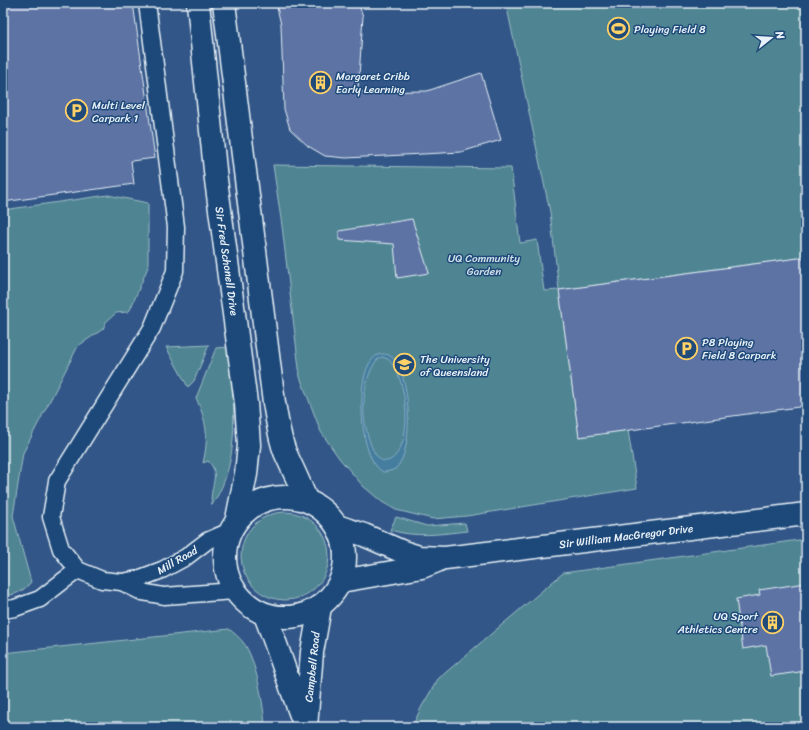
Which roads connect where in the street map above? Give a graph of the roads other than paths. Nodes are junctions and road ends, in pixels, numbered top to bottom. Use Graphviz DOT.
graph roads {
  1 [pos="147,3"];
  2 [pos="198,3"];
  3 [pos="224,3"];
  4 [pos="306,500"];
  5 [pos="806,514"];
  6 [pos="234,525"];
  7 [pos="337,526"];
  8 [pos="446,558"];
  9 [pos="78,570"];
  10 [pos="341,581"];
  11 [pos="122,582"];
  12 [pos="234,591"];
  13 [pos="320,607"];
  14 [pos="3,610"];
  15 [pos="265,615"];
  16 [pos="306,727"];
  1 -- 9 [label="lane"];
  2 -- 6 [label="street, Sir Fred Schonell Drive"];
  3 -- 4 [label="street"];
  4 -- 6 [label="street, Sir Fred Schonell Drive"];
  4 -- 7 [label="street, Sir Fred Schonell Drive"];
  5 -- 8 [label="street, Sir William MacGregor Drive"];
  6 -- 11 [label="lane, Mill Road"];
  6 -- 12 [label="street, Sir Fred Schonell Drive"];
  7 -- 8 [label="street, Sir William MacGregor Drive"];
  7 -- 10 [label="street, Sir Fred Schonell Drive"];
  8 -- 10 [label="street, Sir William MacGregor Drive"];
  9 -- 11 [label="lane, Mill Road"];
  9 -- 14 [label="lane"];
  10 -- 13 [label="street, Sir Fred Schonell Drive"];
  11 -- 12 [label="lane, Mill Road"];
  12 -- 15 [label="street, Sir Fred Schonell Drive"];
  13 -- 15 [label="street, Sir Fred Schonell Drive"];
  13 -- 16 [label="street, Campbell Road"];
  15 -- 16 [label="street, Campbell Road"];
}
